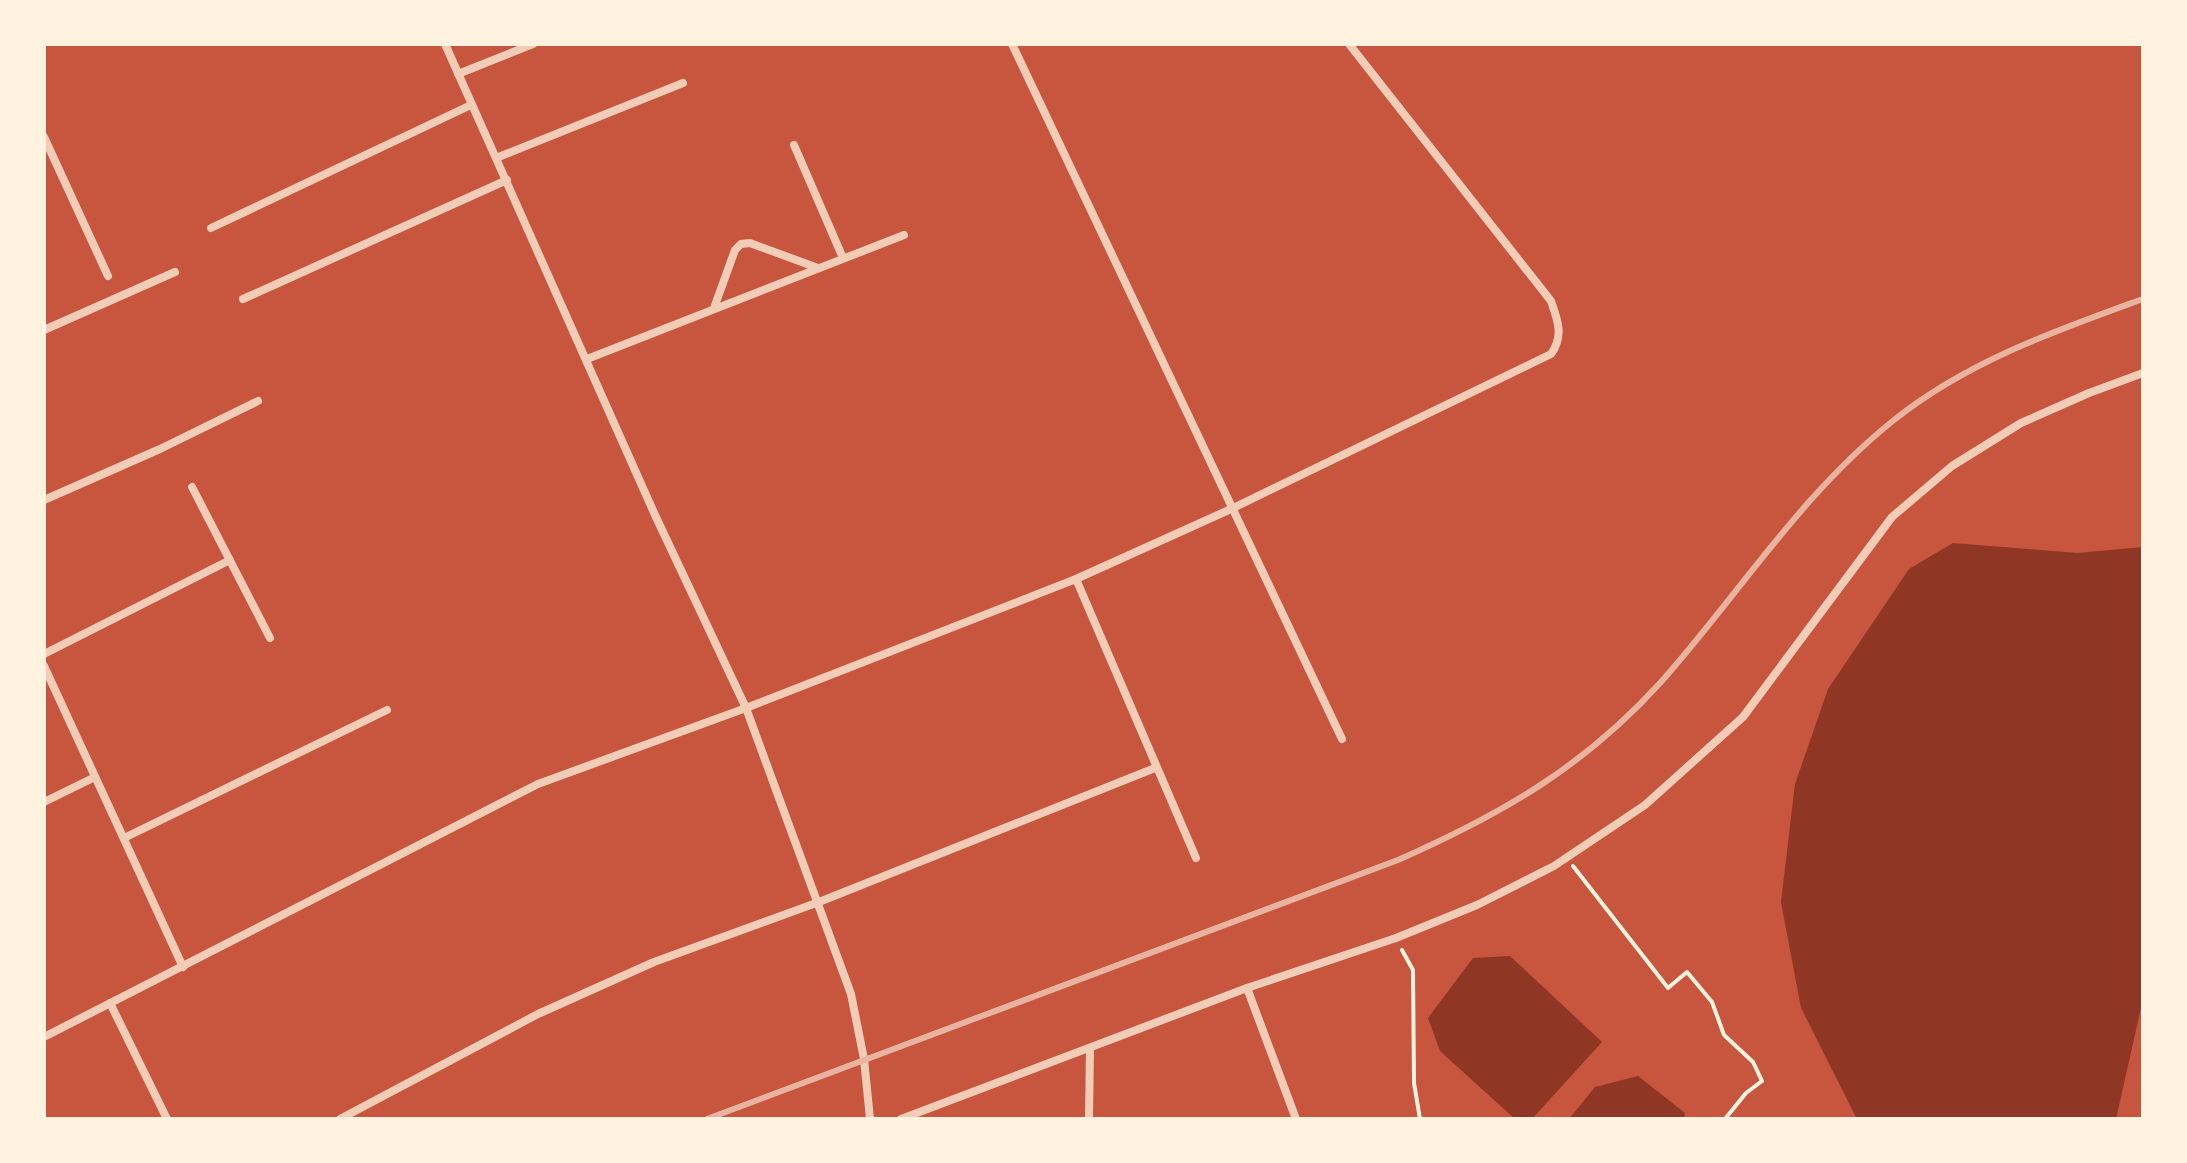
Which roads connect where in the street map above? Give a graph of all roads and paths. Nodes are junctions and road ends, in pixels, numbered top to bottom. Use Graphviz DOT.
graph roads {
  1 [pos="445,44"];
  2 [pos="533,44"];
  3 [pos="1012,44"];
  4 [pos="1349,44"];
  5 [pos="458,74"];
  6 [pos="683,83"];
  7 [pos="471,105"];
  8 [pos="44,137"];
  9 [pos="794,145"];
  10 [pos="496,158"];
  11 [pos="507,180"];
  12 [pos="211,228"];
  13 [pos="904,235"];
  14 [pos="843,258"];
  15 [pos="819,268"];
  16 [pos="175,272"];
  17 [pos="108,276"];
  18 [pos="243,299"];
  19 [pos="714,308"];
  20 [pos="44,330"];
  21 [pos="587,359"];
  22 [pos="2143,373"];
  23 [pos="258,401"];
  24 [pos="192,487"];
  25 [pos="44,500"];
  26 [pos="1231,509"];
  27 [pos="230,560"];
  28 [pos="1076,579"];
  29 [pos="270,638"];
  30 [pos="44,654"];
  31 [pos="44,666"];
  32 [pos="746,708"];
  33 [pos="387,710"];
  34 [pos="1342,739"];
  35 [pos="1155,768"];
  36 [pos="95,777"];
  37 [pos="44,802"];
  38 [pos="124,838"];
  39 [pos="1196,858"];
  40 [pos="1566,858"];
  41 [pos="819,902"];
  42 [pos="1396,938"];
  43 [pos="183,967"];
  44 [pos="1247,988"];
  45 [pos="110,1003"];
  46 [pos="44,1037"];
  47 [pos="1090,1048"];
  48 [pos="167,1119"];
  49 [pos="340,1119"];
  50 [pos="870,1119"];
  51 [pos="901,1119"];
  52 [pos="1089,1119"];
  53 [pos="1296,1119"];
  54 [pos="1420,1119"];
  55 [pos="1725,1119"];
  1 -- 5 [label="street"];
  2 -- 5 [label="street"];
  3 -- 26 [label="street"];
  4 -- 26 [label="street"];
  5 -- 7 [label="street"];
  6 -- 10 [label="street"];
  7 -- 10 [label="street"];
  7 -- 12 [label="street"];
  8 -- 17 [label="street"];
  9 -- 14 [label="street"];
  10 -- 11 [label="street"];
  11 -- 18 [label="street"];
  11 -- 21 [label="street"];
  13 -- 14 [label="street"];
  14 -- 15 [label="street"];
  15 -- 19 [label="street"];
  15 -- 19 [label="street"];
  16 -- 20 [label="street"];
  19 -- 21 [label="street"];
  21 -- 32 [label="street"];
  22 -- 40 [label="street"];
  23 -- 25 [label="street"];
  24 -- 27 [label="street"];
  26 -- 28 [label="street"];
  26 -- 34 [label="street"];
  27 -- 29 [label="street"];
  27 -- 30 [label="street"];
  28 -- 32 [label="street"];
  28 -- 35 [label="street"];
  31 -- 36 [label="street"];
  32 -- 41 [label="street"];
  32 -- 43 [label="street"];
  33 -- 38 [label="street"];
  35 -- 39 [label="street"];
  35 -- 41 [label="street"];
  36 -- 37 [label="street"];
  36 -- 38 [label="street"];
  38 -- 43 [label="street"];
  40 -- 42 [label="street"];
  40 -- 55 [label="path"];
  41 -- 49 [label="street"];
  41 -- 50 [label="street"];
  42 -- 44 [label="street"];
  42 -- 54 [label="path"];
  43 -- 45 [label="street"];
  44 -- 47 [label="street"];
  44 -- 53 [label="street"];
  45 -- 46 [label="street"];
  45 -- 48 [label="street"];
  47 -- 51 [label="street"];
  47 -- 52 [label="street"];
}
